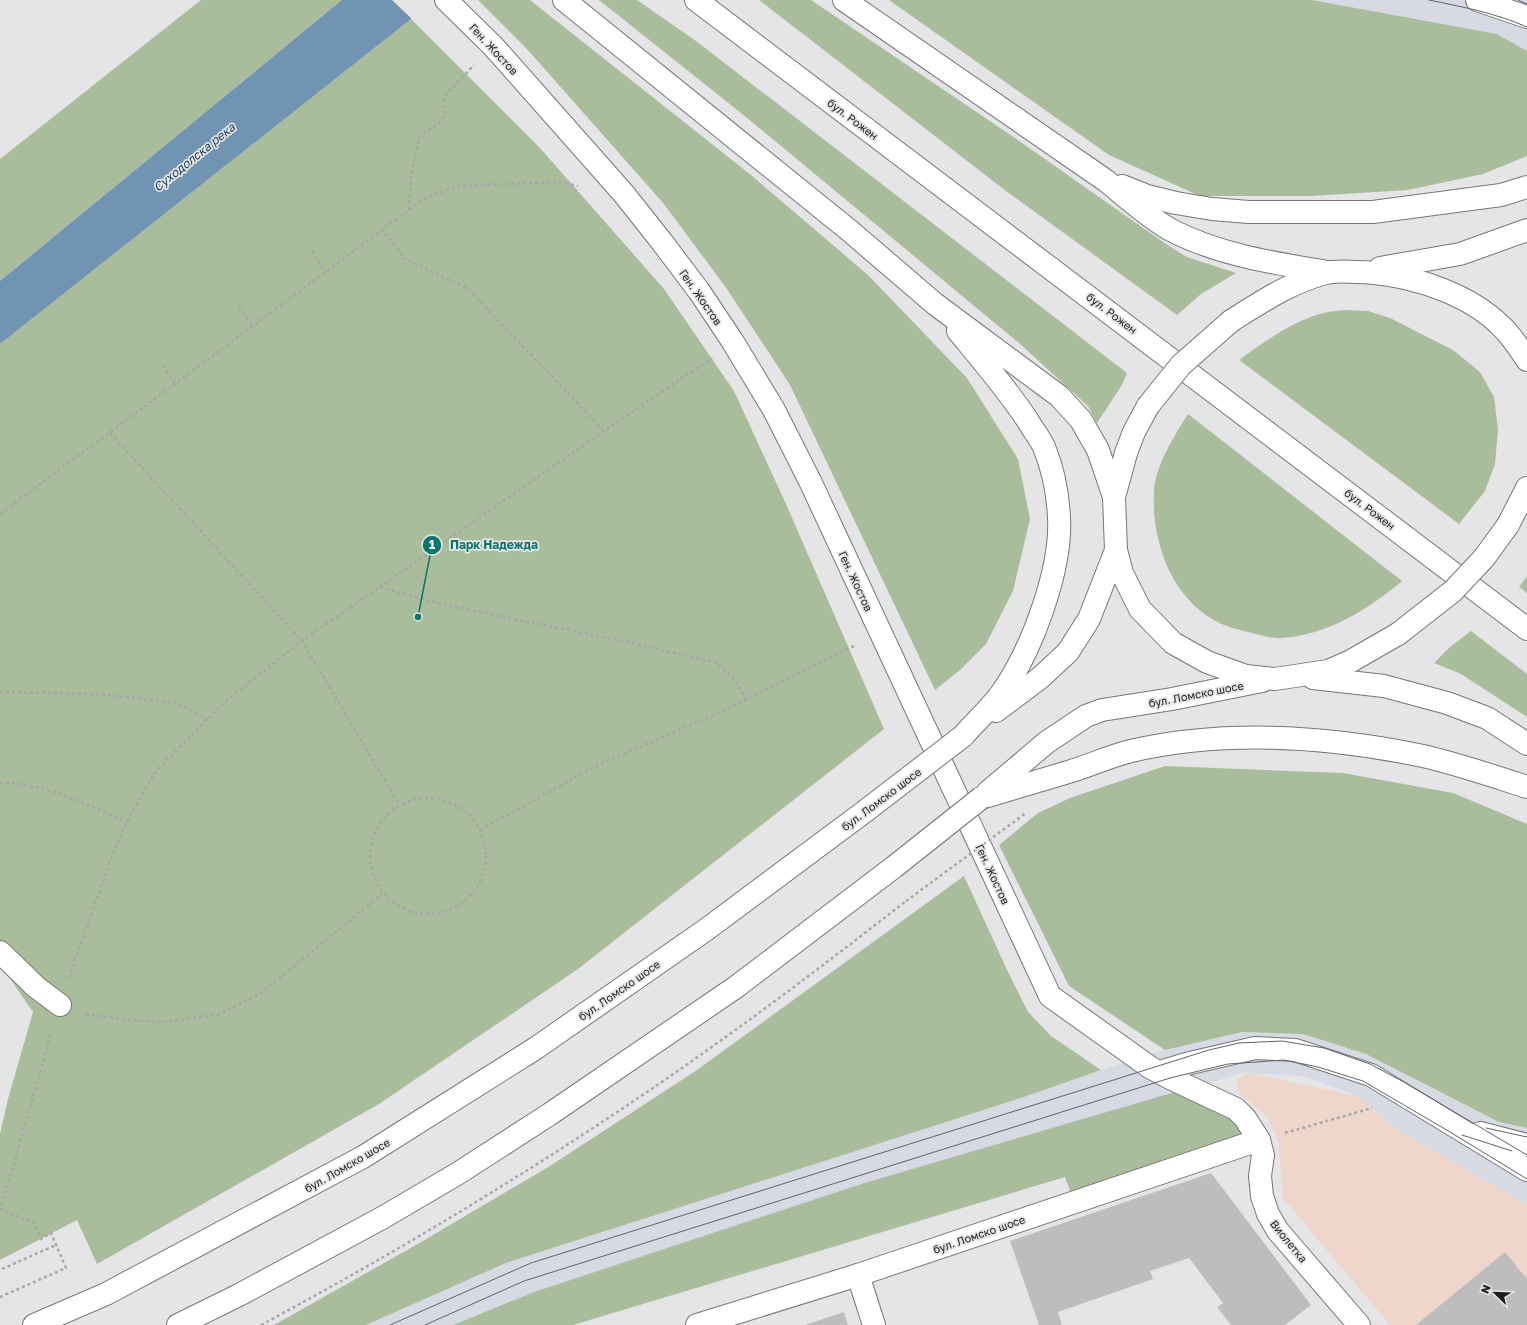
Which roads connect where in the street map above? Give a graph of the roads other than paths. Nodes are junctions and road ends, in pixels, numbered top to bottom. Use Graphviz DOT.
graph roads {
  1 [pos="564,0"];
  2 [pos="696,0"];
  3 [pos="844,0"];
  4 [pos="1477,0"];
  5 [pos="454,7"];
  6 [pos="1527,17"];
  7 [pos="1105,180"];
  8 [pos="1527,187"];
  9 [pos="1527,230"];
  10 [pos="1327,272"];
  11 [pos="1363,272"];
  12 [pos="935,304"];
  13 [pos="1527,360"];
  14 [pos="1527,488"];
  15 [pos="1114,497"];
  16 [pos="1116,550"];
  17 [pos="1527,628"];
  18 [pos="1298,676"];
  19 [pos="1275,679"];
  20 [pos="963,736"];
  21 [pos="1527,744"];
  22 [pos="1527,788"];
  23 [pos="981,798"];
  24 [pos="0,952"];
  25 [pos="60,1005"];
  26 [pos="1160,1072"];
  27 [pos="1461,1129"];
  28 [pos="1259,1140"];
  29 [pos="1527,1145"];
  30 [pos="1527,1170"];
  31 [pos="858,1275"];
  32 [pos="1354,1323"];
  33 [pos="34,1325"];
  34 [pos="178,1325"];
  35 [pos="697,1325"];
  36 [pos="874,1325"];
  1 -- 12 [label="main road"];
  2 -- 17 [label="main road, бул. Рожен"];
  3 -- 7 [label="main road"];
  4 -- 6 [label="main road"];
  5 -- 26 [label="main road, Ген. Жостов"];
  7 -- 8 [label="main road"];
  7 -- 10 [label="main road"];
  9 -- 11 [label="main road"];
  10 -- 11 [label="main road"];
  10 -- 15 [label="main road, bridge"];
  11 -- 13 [label="main road"];
  12 -- 15 [label="main road"];
  12 -- 20 [label="main road"];
  14 -- 18 [label="main road, bridge"];
  15 -- 16 [label="main road"];
  16 -- 19 [label="main road"];
  16 -- 20 [label="main road, бул. Ломско шосе"];
  18 -- 19 [label="main road"];
  18 -- 21 [label="main road"];
  19 -- 23 [label="main road, бул. Ломско шосе"];
  20 -- 33 [label="main road, бул. Ломско шосе, bridge"];
  22 -- 23 [label="main road"];
  23 -- 34 [label="main road, бул. Ломско шосе, bridge"];
  24 -- 25 [label="main road"];
  26 -- 27 [label="main road"];
  26 -- 28 [label="main road, Ген. Жостов"];
  27 -- 29 [label="main road"];
  27 -- 30 [label="main road"];
  28 -- 31 [label="main road, бул. Ломско шосе"];
  28 -- 32 [label="main road, Виолетка"];
  31 -- 35 [label="main road, бул. Ломско шосе"];
  31 -- 36 [label="main road"];
}
